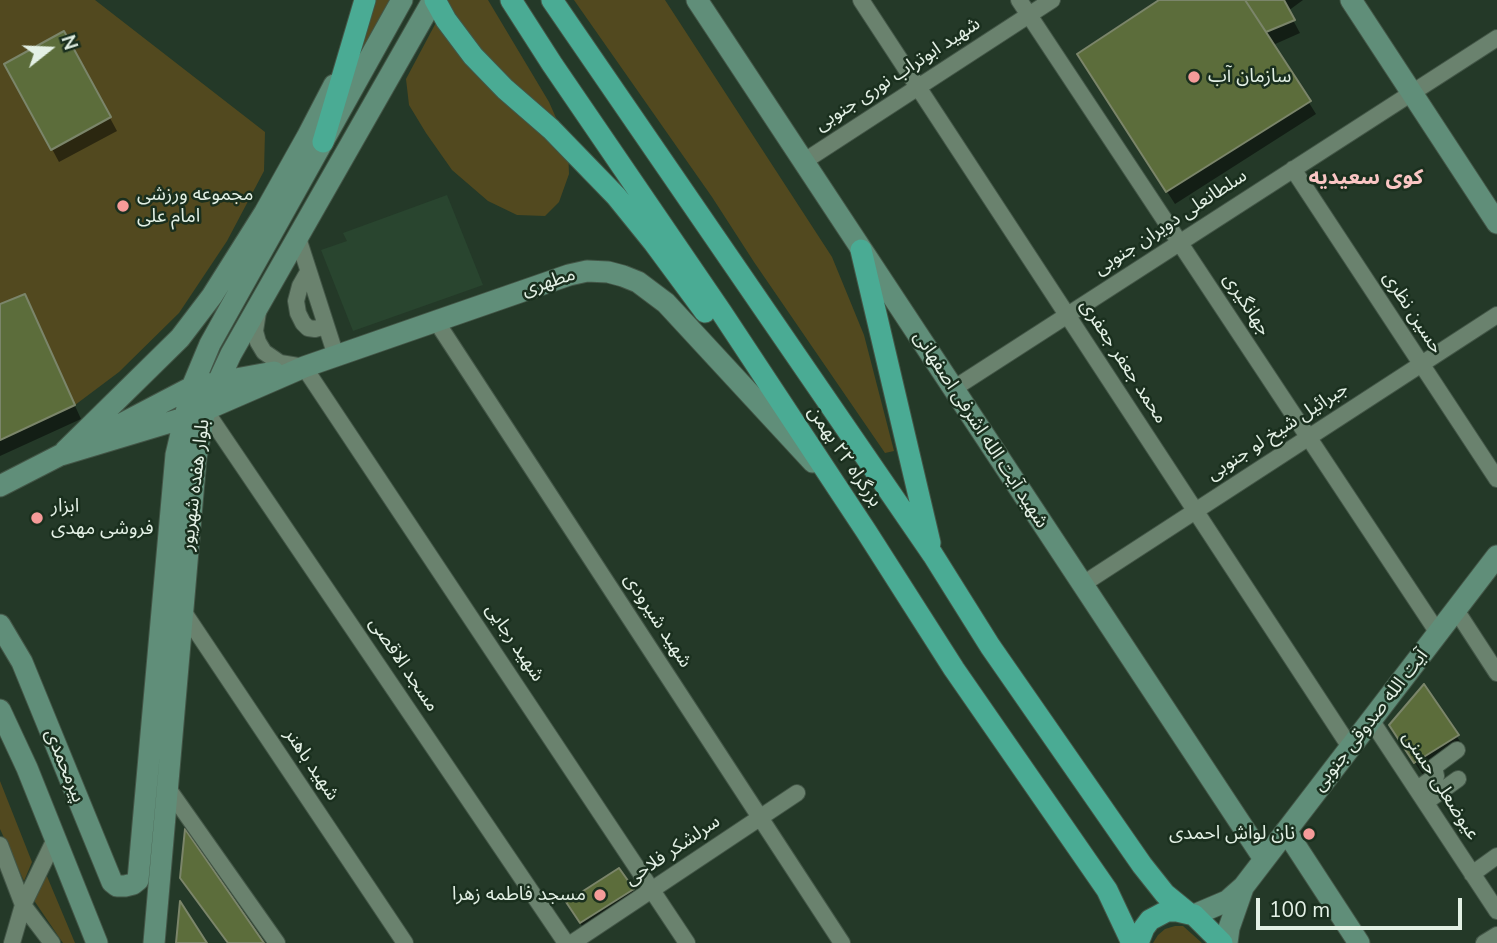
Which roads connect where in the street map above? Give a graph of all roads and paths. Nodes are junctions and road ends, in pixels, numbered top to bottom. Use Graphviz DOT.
graph roads {
  1 [pos="365,0"];
  2 [pos="402,0"];
  3 [pos="434,0"];
  4 [pos="511,0"];
  5 [pos="552,0"];
  6 [pos="697,0"];
  7 [pos="861,0"];
  8 [pos="1019,0"];
  9 [pos="1052,0"];
  10 [pos="1351,0"];
  11 [pos="1029,15"];
  12 [pos="1497,38"];
  13 [pos="347,59"];
  14 [pos="917,87"];
  15 [pos="1412,93"];
  16 [pos="323,142"];
  17 [pos="803,162"];
  18 [pos="1293,169"];
  19 [pos="1497,223"];
  20 [pos="298,238"];
  21 [pos="1180,243"];
  22 [pos="862,250"];
  23 [pos="308,272"];
  24 [pos="261,302"];
  25 [pos="1067,315"];
  26 [pos="1497,315"];
  27 [pos="436,321"];
  28 [pos="326,326"];
  29 [pos="336,356"];
  30 [pos="1422,364"];
  31 [pos="304,367"];
  32 [pos="218,381"];
  33 [pos="192,387"];
  34 [pos="953,388"];
  35 [pos="205,410"];
  36 [pos="184,418"];
  37 [pos="1308,438"];
  38 [pos="61,455"];
  39 [pos="813,462"];
  40 [pos="1497,479"];
  41 [pos="0,486"];
  42 [pos="1195,511"];
  43 [pos="933,555"];
  44 [pos="1497,556"];
  45 [pos="883,558"];
  46 [pos="1083,584"];
  47 [pos="1456,610"];
  48 [pos="183,611"];
  49 [pos="0,625"];
  50 [pos="1438,633"];
  51 [pos="1497,673"];
  52 [pos="0,710"];
  53 [pos="1371,720"];
  54 [pos="1350,747"];
  55 [pos="1457,750"];
  56 [pos="1458,779"];
  57 [pos="167,787"];
  58 [pos="797,793"];
  59 [pos="1421,796"];
  60 [pos="760,817"];
  61 [pos="1286,831"];
  62 [pos="55,839"];
  63 [pos="0,845"];
  64 [pos="1497,856"];
  65 [pos="1264,859"];
  66 [pos="1472,874"];
  67 [pos="138,880"];
  68 [pos="1244,886"];
  69 [pos="652,890"];
  70 [pos="23,905"];
  71 [pos="1496,909"];
  72 [pos="1190,914"];
  73 [pos="1497,935"];
  74 [pos="12,943"];
  75 [pos="52,943"];
  76 [pos="97,943"];
  77 [pos="154,943"];
  78 [pos="277,943"];
  79 [pos="405,943"];
  80 [pos="569,943"];
  81 [pos="687,943"];
  82 [pos="842,943"];
  83 [pos="1132,943"];
  84 [pos="1138,943"];
  85 [pos="1224,943"];
  86 [pos="1359,943"];
  87 [pos="1484,943"];
  1 -- 13 [label="highway"];
  2 -- 16 [label="main road, بلوار هفده شهریور"];
  3 -- 20 [label="main road, بلوار هفده شهریور"];
  3 -- 39 [label="highway"];
  4 -- 45 [label="highway, بزرگراه ۲۲ بهمن"];
  5 -- 43 [label="highway, بزرگراه ۲۲ بهمن"];
  6 -- 17 [label="main road, شهید آیت الله اشرفی اصفهانی"];
  7 -- 14 [label="street, محمد جعفر جعفری"];
  8 -- 11 [label="street, جهانگیری"];
  9 -- 11 [label="street, شهید ابوتراب نوری جنوبی"];
  10 -- 15 [label="main road"];
  11 -- 14 [label="street, شهید ابوتراب نوری جنوبی"];
  11 -- 21 [label="street, جهانگیری"];
  12 -- 15 [label="street, سلطانعلی دویران جنوبی"];
  13 -- 16 [label="highway"];
  13 -- 38 [label="main road"];
  14 -- 17 [label="street, شهید ابوتراب نوری جنوبی"];
  14 -- 25 [label="street, محمد جعفر جعفری"];
  15 -- 18 [label="street, سلطانعلی دویران جنوبی"];
  15 -- 19 [label="main road"];
  16 -- 33 [label="main road, بلوار هفده شهریور"];
  17 -- 22 [label="main road, شهید آیت الله اشرفی اصفهانی"];
  18 -- 21 [label="street, سلطانعلی دویران جنوبی"];
  18 -- 30 [label="street, حسین نظری"];
  20 -- 23 [label="street"];
  20 -- 24 [label="main road, بلوار هفده شهریور"];
  21 -- 25 [label="street, سلطانعلی دویران جنوبی"];
  21 -- 37 [label="street, جهانگیری"];
  22 -- 34 [label="main road, شهید آیت الله اشرفی اصفهانی"];
  22 -- 43 [label="highway"];
  23 -- 28 [label="street"];
  23 -- 28 [label="street"];
  24 -- 31 [label="street"];
  24 -- 32 [label="main road, بلوار هفده شهریور"];
  25 -- 34 [label="street, سلطانعلی دویران جنوبی"];
  25 -- 42 [label="street, محمد جعفر جعفری"];
  26 -- 30 [label="street, جبرائیل شیخ لو جنوبی"];
  27 -- 29 [label="main road, مطهری"];
  27 -- 39 [label="main road, مطهری"];
  27 -- 60 [label="street, شهید شیرودی"];
  28 -- 29 [label="street"];
  29 -- 31 [label="main road, مطهری"];
  30 -- 37 [label="street, جبرائیل شیخ لو جنوبی"];
  30 -- 40 [label="street, حسین نظری"];
  31 -- 32 [label="main road"];
  31 -- 35 [label="main road"];
  31 -- 69 [label="street, شهید رجایی"];
  32 -- 33 [label="main road"];
  32 -- 35 [label="main road, بلوار هفده شهریور"];
  33 -- 36 [label="main road, بلوار هفده شهریور"];
  33 -- 38 [label="main road"];
  34 -- 46 [label="main road, شهید آیت الله اشرفی اصفهانی"];
  35 -- 36 [label="main road"];
  35 -- 48 [label="main road, بلوار هفده شهریور"];
  35 -- 80 [label="street, مسجد الاقصی"];
  36 -- 38 [label="main road"];
  36 -- 67 [label="main road, بلوار هفده شهریور"];
  37 -- 42 [label="street, جبرائیل شیخ لو جنوبی"];
  37 -- 50 [label="street, جهانگیری"];
  38 -- 41 [label="main road"];
  39 -- 45 [label="highway"];
  42 -- 46 [label="street, جبرائیل شیخ لو جنوبی"];
  42 -- 54 [label="street, محمد جعفر جعفری"];
  43 -- 72 [label="highway, بزرگراه ۲۲ بهمن"];
  44 -- 47 [label="main road, آیت الله صدوقی جنوبی"];
  45 -- 83 [label="highway, بزرگراه ۲۲ بهمن"];
  46 -- 65 [label="main road, شهید آیت الله اشرفی اصفهانی"];
  47 -- 50 [label="main road, آیت الله صدوقی جنوبی"];
  47 -- 51 [label="street"];
  48 -- 57 [label="main road, بلوار هفده شهریور"];
  48 -- 79 [label="street, شهید باهنر"];
  49 -- 67 [label="main road, پیرمحمدی"];
  50 -- 53 [label="main road, آیت الله صدوقی جنوبی"];
  52 -- 62 [label="main road, پیرمحمدی"];
  53 -- 54 [label="main road, آیت الله صدوقی جنوبی"];
  53 -- 59 [label="street, عیوضعلی حسنی"];
  54 -- 61 [label="main road, آیت الله صدوقی جنوبی"];
  55 -- 59 [label="street"];
  56 -- 59 [label="street"];
  57 -- 77 [label="main road, بلوار هفده شهریور"];
  57 -- 78 [label="street"];
  58 -- 60 [label="street, سرلشکر فلاحی"];
  59 -- 66 [label="street, عیوضعلی حسنی"];
  60 -- 69 [label="street, سرلشکر فلاحی"];
  60 -- 82 [label="street, شهید شیرودی"];
  61 -- 65 [label="main road, آیت الله صدوقی جنوبی"];
  61 -- 86 [label="main road"];
  62 -- 70 [label="street"];
  62 -- 76 [label="main road, پیرمحمدی"];
  63 -- 70 [label="street"];
  64 -- 66 [label="street"];
  65 -- 68 [label="main road, آیت الله صدوقی جنوبی"];
  66 -- 71 [label="street, عیوضعلی حسنی"];
  68 -- 72 [label="main road"];
  68 -- 85 [label="main road"];
  69 -- 80 [label="street, سرلشکر فلاحی"];
  69 -- 81 [label="street, شهید رجایی"];
  70 -- 74 [label="street"];
  70 -- 75 [label="street"];
  72 -- 84 [label="highway"];
  72 -- 85 [label="highway, بزرگراه ۲۲ بهمن"];
  73 -- 87 [label="street"];
}
